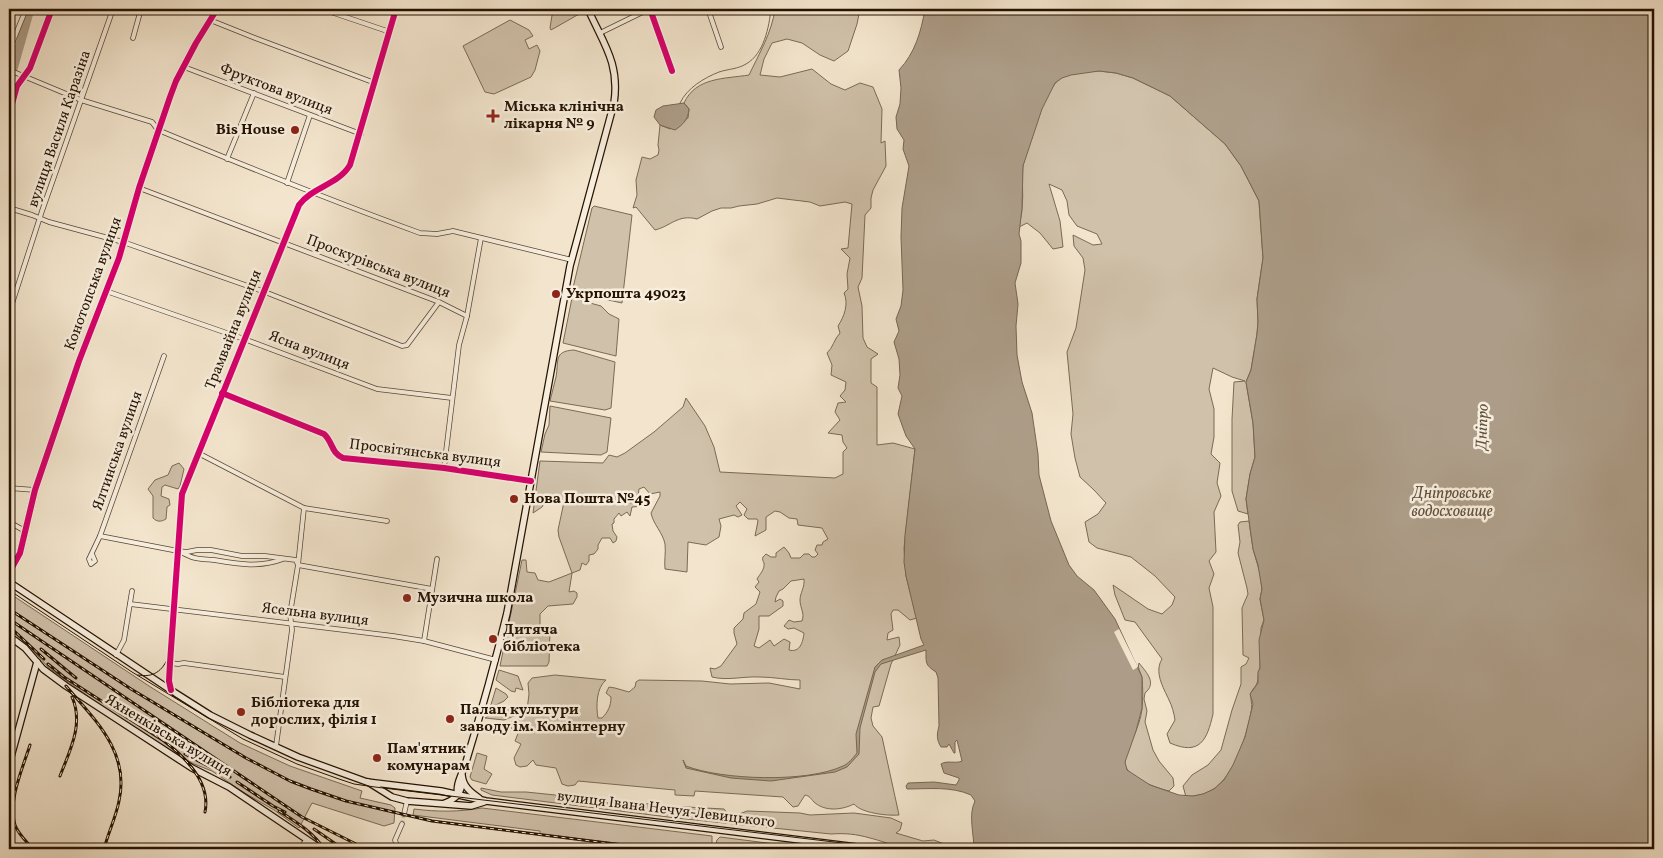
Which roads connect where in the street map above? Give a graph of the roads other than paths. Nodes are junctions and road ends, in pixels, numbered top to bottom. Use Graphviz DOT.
graph roads {
  1 [pos="52,9"];
  2 [pos="113,9"];
  3 [pos="141,9"];
  4 [pos="217,9"];
  5 [pos="322,9"];
  6 [pos="396,9"];
  7 [pos="588,9"];
  8 [pos="649,9"];
  9 [pos="708,9"];
  10 [pos="24,14"];
  11 [pos="210,20"];
  12 [pos="389,32"];
  13 [pos="600,34"];
  14 [pos="133,38"];
  15 [pos="721,47"];
  16 [pos="9,51"];
  17 [pos="184,67"];
  18 [pos="9,70"];
  19 [pos="672,71"];
  20 [pos="23,77"];
  21 [pos="375,83"];
  22 [pos="254,93"];
  23 [pos="81,100"];
  24 [pos="9,115"];
  25 [pos="310,116"];
  26 [pos="158,130"];
  27 [pos="360,134"];
  28 [pos="228,159"];
  29 [pos="287,183"];
  30 [pos="139,188"];
  31 [pos="311,193"];
  32 [pos="9,208"];
  33 [pos="40,219"];
  34 [pos="481,238"];
  35 [pos="123,242"];
  36 [pos="283,243"];
  37 [pos="572,260"];
  38 [pos="106,291"];
  39 [pos="264,291"];
  40 [pos="439,302"];
  41 [pos="9,313"];
  42 [pos="467,316"];
  43 [pos="244,339"];
  44 [pos="164,356"];
  45 [pos="222,393"];
  46 [pos="452,398"];
  47 [pos="198,453"];
  48 [pos="444,468"];
  49 [pos="531,481"];
  50 [pos="9,488"];
  51 [pos="35,490"];
  52 [pos="304,508"];
  53 [pos="387,521"];
  54 [pos="9,522"];
  55 [pos="25,531"];
  56 [pos="100,536"];
  57 [pos="179,551"];
  58 [pos="92,554"];
  59 [pos="284,559"];
  60 [pos="437,559"];
  61 [pos="298,565"];
  62 [pos="9,573"];
  63 [pos="9,582"];
  64 [pos="432,589"];
  65 [pos="132,591"];
  66 [pos="130,604"];
  67 [pos="174,609"];
  68 [pos="292,624"];
  69 [pos="9,636"];
  70 [pos="424,641"];
  71 [pos="116,655"];
  72 [pos="496,660"];
  73 [pos="37,662"];
  74 [pos="170,663"];
  75 [pos="285,677"];
  76 [pos="171,690"];
  77 [pos="276,746"];
  78 [pos="9,764"];
  79 [pos="462,776"];
  80 [pos="367,782"];
  81 [pos="458,784"];
  82 [pos="442,791"];
  83 [pos="458,795"];
  84 [pos="407,800"];
  85 [pos="486,801"];
  86 [pos="443,804"];
  87 [pos="471,806"];
  88 [pos="404,814"];
  89 [pos="402,824"];
  90 [pos="306,840"];
  91 [pos="9,847"];
  92 [pos="13,849"];
  93 [pos="300,849"];
  94 [pos="321,849"];
  95 [pos="398,849"];
  96 [pos="872,849"];
  1 -- 20 [label="street"];
  2 -- 23 [label="street, вулиця Василя Каразіна"];
  3 -- 14 [label="street"];
  4 -- 11 [label="main road, Конотопська вулиця"];
  5 -- 12 [label="street"];
  6 -- 12 [label="street, Трамвайна вулиця"];
  7 -- 13 [label="main road"];
  8 -- 13 [label="street"];
  8 -- 19 [label="street"];
  9 -- 15 [label="street"];
  10 -- 16 [label="street"];
  11 -- 17 [label="main road, Конотопська вулиця"];
  11 -- 21 [label="street"];
  12 -- 21 [label="street, Трамвайна вулиця"];
  13 -- 37 [label="main road"];
  17 -- 22 [label="street, Фруктова вулиця"];
  17 -- 26 [label="main road, Конотопська вулиця"];
  18 -- 20 [label="street"];
  20 -- 23 [label="street"];
  20 -- 24 [label="street"];
  21 -- 27 [label="street, Трамвайна вулиця"];
  22 -- 25 [label="street, Фруктова вулиця"];
  22 -- 28 [label="street"];
  23 -- 26 [label="street"];
  23 -- 33 [label="street, вулиця Василя Каразіна"];
  25 -- 27 [label="street, Фруктова вулиця"];
  25 -- 29 [label="street"];
  26 -- 28 [label="street"];
  26 -- 30 [label="main road, Конотопська вулиця"];
  27 -- 31 [label="street, Трамвайна вулиця"];
  28 -- 29 [label="street"];
  29 -- 31 [label="street"];
  30 -- 35 [label="main road, Конотопська вулиця"];
  30 -- 36 [label="street, Проскурівська вулиця"];
  31 -- 34 [label="street"];
  31 -- 36 [label="street, Трамвайна вулиця"];
  32 -- 33 [label="street"];
  33 -- 35 [label="street"];
  33 -- 41 [label="street, вулиця Василя Каразіна"];
  34 -- 37 [label="street"];
  34 -- 42 [label="street"];
  35 -- 38 [label="main road, Конотопська вулиця"];
  35 -- 39 [label="street"];
  36 -- 39 [label="street, Трамвайна вулиця"];
  36 -- 40 [label="street, Проскурівська вулиця"];
  37 -- 49 [label="main road"];
  38 -- 43 [label="street, Ясна вулиця"];
  38 -- 51 [label="main road, Конотопська вулиця"];
  39 -- 40 [label="street"];
  39 -- 43 [label="street, Трамвайна вулиця"];
  40 -- 42 [label="street, Проскурівська вулиця"];
  42 -- 46 [label="street"];
  43 -- 45 [label="street, Трамвайна вулиця"];
  43 -- 46 [label="street, Ясна вулиця"];
  44 -- 56 [label="street, Ялтинська вулиця"];
  45 -- 47 [label="street, Трамвайна вулиця"];
  45 -- 48 [label="street, Просвітянська вулиця"];
  46 -- 48 [label="street"];
  47 -- 52 [label="street"];
  47 -- 57 [label="street, Трамвайна вулиця"];
  48 -- 49 [label="street, Просвітянська вулиця"];
  49 -- 72 [label="main road"];
  50 -- 51 [label="street"];
  51 -- 55 [label="main road, Конотопська вулиця"];
  52 -- 53 [label="street"];
  52 -- 61 [label="street"];
  54 -- 55 [label="street"];
  55 -- 62 [label="main road, Конотопська вулиця"];
  56 -- 57 [label="street"];
  56 -- 58 [label="street, Ялтинська вулиця"];
  57 -- 59 [label="street"];
  57 -- 59 [label="street"];
  57 -- 67 [label="street, Трамвайна вулиця"];
  59 -- 61 [label="street"];
  60 -- 64 [label="street"];
  61 -- 64 [label="street"];
  61 -- 68 [label="street"];
  63 -- 71 [label="main road, вулиця Івана Нечуя-Левицького"];
  64 -- 70 [label="street"];
  65 -- 66 [label="street"];
  66 -- 67 [label="street, Ясельна вулиця"];
  66 -- 71 [label="street"];
  67 -- 68 [label="street, Ясельна вулиця"];
  67 -- 74 [label="street, Трамвайна вулиця"];
  68 -- 70 [label="street, Ясельна вулиця"];
  68 -- 75 [label="street"];
  69 -- 73 [label="main road, Яхненківська вулиця"];
  70 -- 72 [label="street, Ясельна вулиця"];
  71 -- 76 [label="main road, вулиця Івана Нечуя-Левицького"];
  72 -- 79 [label="main road"];
  73 -- 78 [label="main road"];
  73 -- 90 [label="main road, Яхненківська вулиця"];
  74 -- 75 [label="street"];
  74 -- 76 [label="street, Трамвайна вулиця"];
  75 -- 77 [label="street"];
  76 -- 77 [label="main road, вулиця Івана Нечуя-Левицького"];
  77 -- 80 [label="main road, вулиця Івана Нечуя-Левицького"];
  79 -- 81 [label="main road"];
  79 -- 83 [label="main road"];
  79 -- 85 [label="main road"];
  80 -- 82 [label="main road, вулиця Івана Нечуя-Левицького"];
  80 -- 84 [label="main road, вулиця Івана Нечуя-Левицького"];
  81 -- 82 [label="main road"];
  81 -- 83 [label="main road"];
  82 -- 83 [label="main road, вулиця Івана Нечуя-Левицького"];
  83 -- 85 [label="main road, вулиця Івана Нечуя-Левицького"];
  83 -- 86 [label="main road"];
  83 -- 87 [label="main road"];
  84 -- 86 [label="main road, вулиця Івана Нечуя-Левицького"];
  84 -- 88 [label="street"];
  85 -- 87 [label="main road, вулиця Івана Нечуя-Левицького"];
  85 -- 96 [label="main road, вулиця Івана Нечуя-Левицького"];
  86 -- 87 [label="main road, вулиця Івана Нечуя-Левицького"];
  89 -- 95 [label="street"];
  90 -- 93 [label="street"];
  90 -- 94 [label="main road, Яхненківська вулиця"];
  91 -- 92 [label="street"];
}
